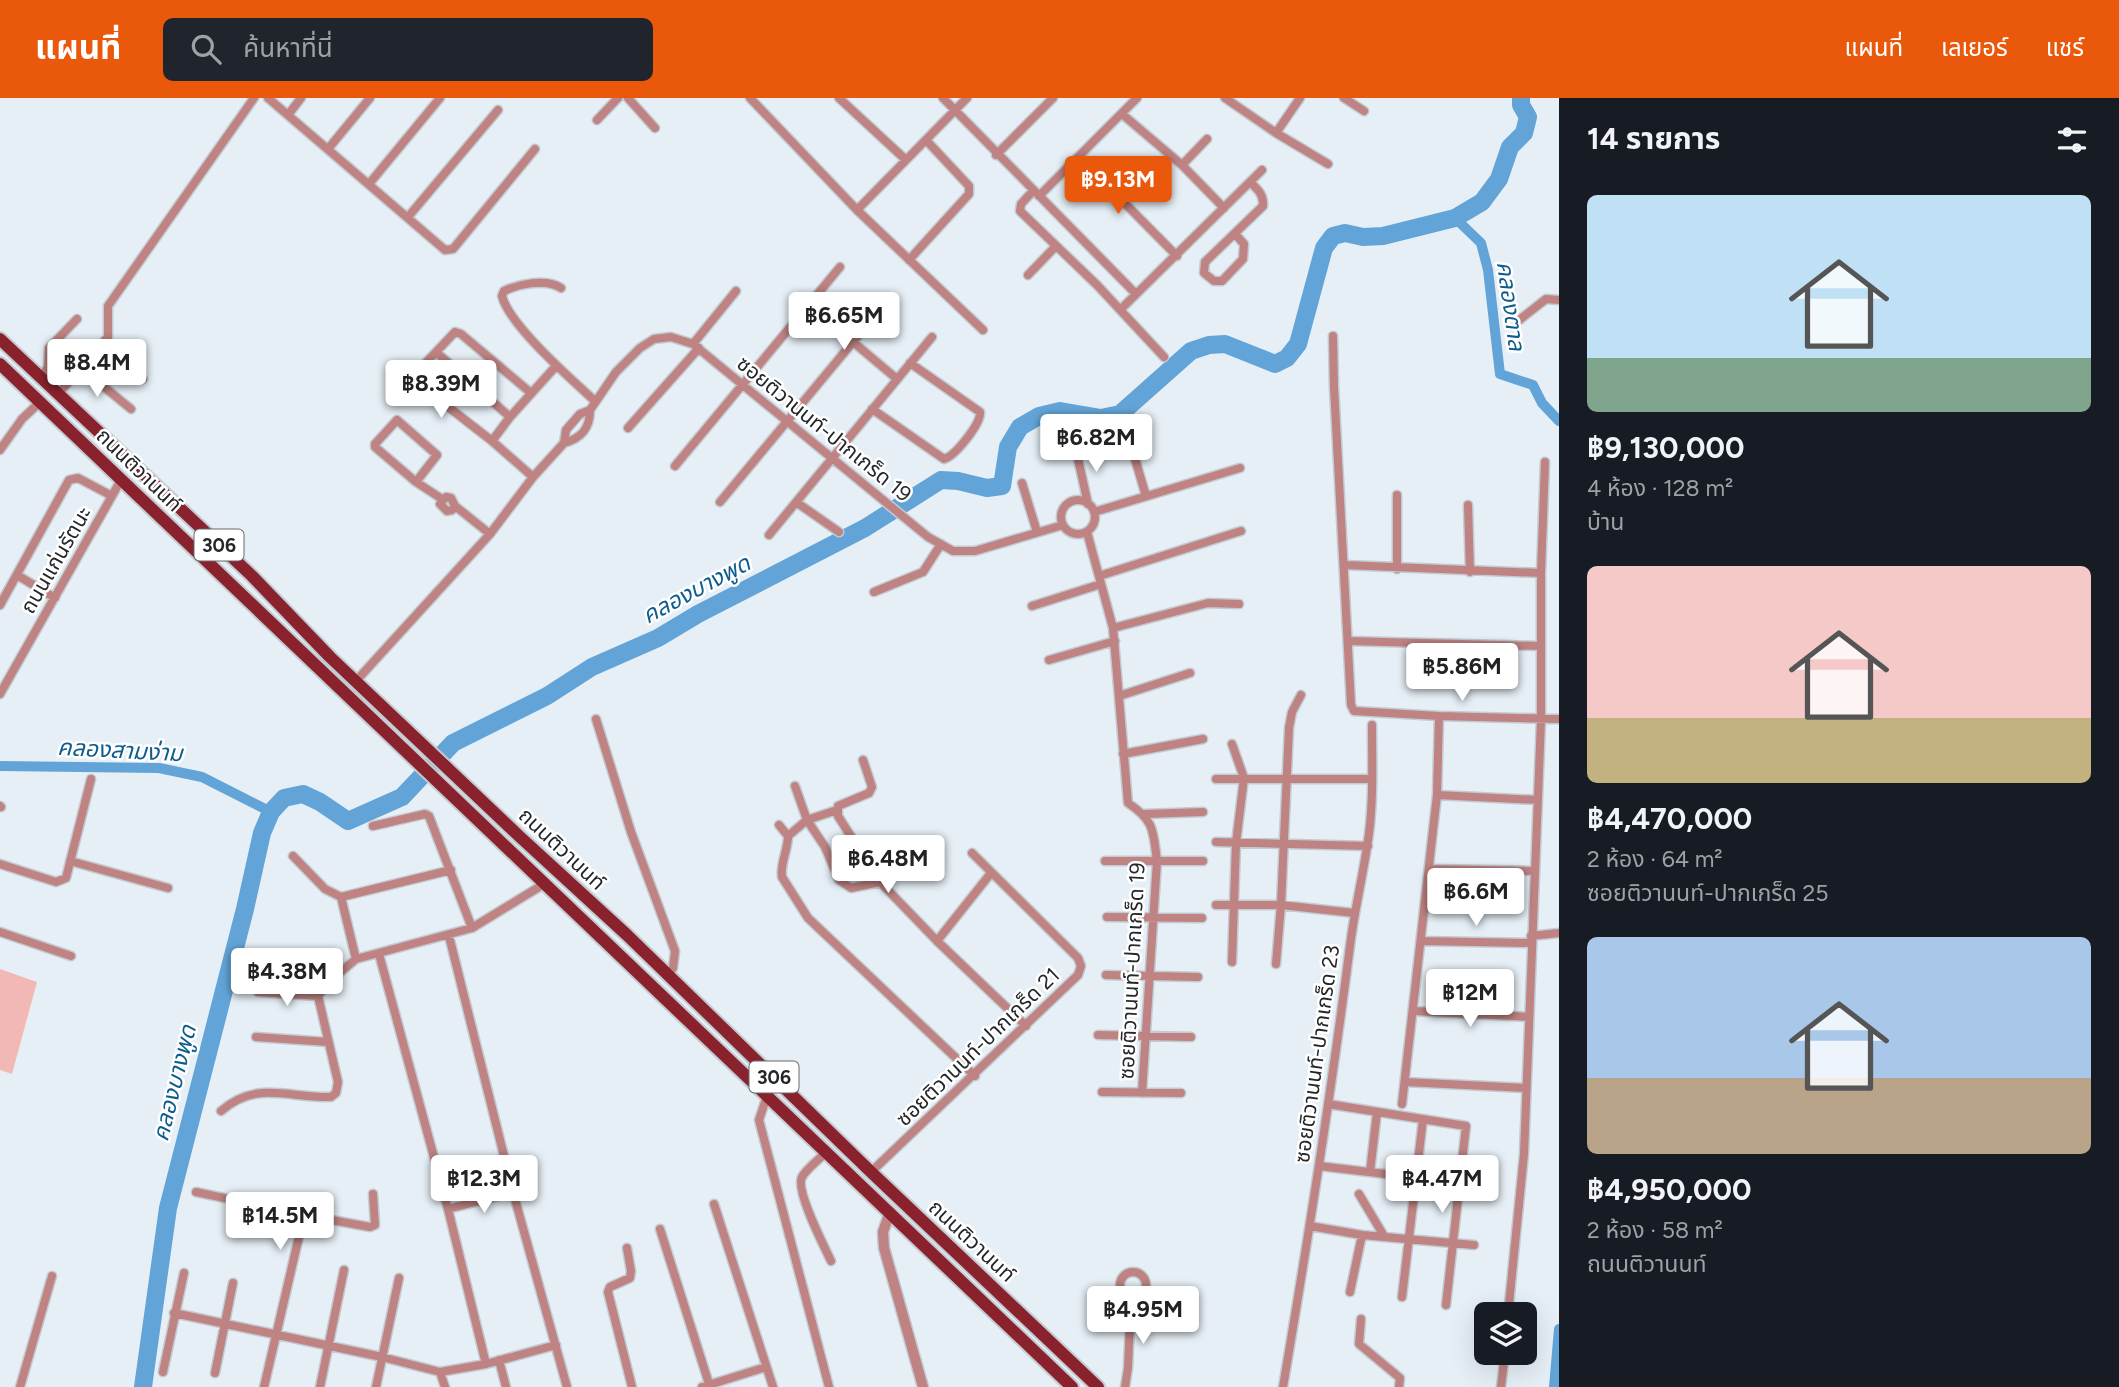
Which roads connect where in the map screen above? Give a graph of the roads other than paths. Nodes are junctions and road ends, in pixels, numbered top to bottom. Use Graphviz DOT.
graph roads {
  1 [pos="254,98"];
  2 [pos="268,98"];
  3 [pos="301,98"];
  4 [pos="370,98"];
  5 [pos="439,98"];
  6 [pos="618,98"];
  7 [pos="628,98"];
  8 [pos="750,98"];
  9 [pos="839,98"];
  10 [pos="943,98"];
  11 [pos="967,98"];
  12 [pos="1053,98"];
  13 [pos="1137,98"];
  14 [pos="1225,98"];
  15 [pos="1300,98"];
  16 [pos="1344,98"];
  17 [pos="498,110"];
  18 [pos="955,111"];
  19 [pos="1364,111"];
  20 [pos="1122,114"];
  21 [pos="288,115"];
  22 [pos="597,120"];
  23 [pos="655,128"];
  24 [pos="1276,133"];
  25 [pos="1207,139"];
  26 [pos="926,140"];
  27 [pos="328,149"];
  28 [pos="535,149"];
  29 [pos="996,155"];
  30 [pos="1079,157"];
  31 [pos="905,160"];
  32 [pos="1328,164"];
  33 [pos="1182,165"];
  34 [pos="1262,170"];
  35 [pos="1250,182"];
  36 [pos="369,184"];
  37 [pos="1036,193"];
  38 [pos="1224,208"];
  39 [pos="857,210"];
  40 [pos="408,216"];
  41 [pos="1236,234"];
  42 [pos="1055,247"];
  43 [pos="1177,256"];
  44 [pos="909,260"];
  45 [pos="840,267"];
  46 [pos="1028,275"];
  47 [pos="561,288"];
  48 [pos="736,291"];
  49 [pos="1136,294"];
  50 [pos="1559,300"];
  51 [pos="887,301"];
  52 [pos="809,304"];
  53 [pos="1121,309"];
  54 [pos="77,319"];
  55 [pos="1518,321"];
  56 [pos="983,330"];
  57 [pos="1333,336"];
  58 [pos="932,337"];
  59 [pos="0,339"];
  60 [pos="854,341"];
  61 [pos="102,344"];
  62 [pos="696,346"];
  63 [pos="436,352"];
  64 [pos="1164,357"];
  65 [pos="911,363"];
  66 [pos="0,364"];
  67 [pos="556,366"];
  68 [pos="81,368"];
  69 [pos="41,378"];
  70 [pos="143,379"];
  71 [pos="897,379"];
  72 [pos="742,384"];
  73 [pos="531,393"];
  74 [pos="58,394"];
  75 [pos="595,401"];
  76 [pos="40,402"];
  77 [pos="131,409"];
  78 [pos="872,409"];
  79 [pos="590,410"];
  80 [pos="510,417"];
  81 [pos="787,422"];
  82 [pos="628,429"];
  83 [pos="492,441"];
  84 [pos="564,443"];
  85 [pos="0,450"];
  86 [pos="1076,450"];
  87 [pos="1133,452"];
  88 [pos="831,458"];
  89 [pos="1545,462"];
  90 [pos="676,466"];
  91 [pos="1240,468"];
  92 [pos="533,478"];
  93 [pos="121,480"];
  94 [pos="416,482"];
  95 [pos="1021,483"];
  96 [pos="1397,495"];
  97 [pos="112,496"];
  98 [pos="1146,496"];
  99 [pos="720,502"];
  100 [pos="796,502"];
  101 [pos="1468,505"];
  102 [pos="1091,508"];
  103 [pos="1063,525"];
  104 [pos="1087,531"];
  105 [pos="1241,531"];
  106 [pos="839,532"];
  107 [pos="1037,532"];
  108 [pos="490,534"];
  109 [pos="769,535"];
  110 [pos="941,544"];
  111 [pos="1345,565"];
  112 [pos="1397,569"];
  113 [pos="1470,572"];
  114 [pos="1541,573"];
  115 [pos="17,575"];
  116 [pos="1100,580"];
  117 [pos="874,592"];
  118 [pos="55,598"];
  119 [pos="1239,604"];
  120 [pos="0,605"];
  121 [pos="1032,606"];
  122 [pos="1113,628"];
  123 [pos="1115,641"];
  124 [pos="1348,641"];
  125 [pos="1541,646"];
  126 [pos="1049,660"];
  127 [pos="1190,673"];
  128 [pos="356,681"];
  129 [pos="0,694"];
  130 [pos="1301,695"];
  131 [pos="1119,696"];
  132 [pos="1439,716"];
  133 [pos="596,719"];
  134 [pos="1559,719"];
  135 [pos="1541,720"];
  136 [pos="1372,725"];
  137 [pos="1203,739"];
  138 [pos="1232,744"];
  139 [pos="1123,754"];
  140 [pos="863,760"];
  141 [pos="1244,778"];
  142 [pos="1288,778"];
  143 [pos="91,779"];
  144 [pos="1216,779"];
  145 [pos="1372,779"];
  146 [pos="795,786"];
  147 [pos="1437,795"];
  148 [pos="1538,800"];
  149 [pos="837,810"];
  150 [pos="1203,812"];
  151 [pos="1145,814"];
  152 [pos="807,820"];
  153 [pos="779,825"];
  154 [pos="373,826"];
  155 [pos="788,836"];
  156 [pos="1216,842"];
  157 [pos="1236,843"];
  158 [pos="1285,844"];
  159 [pos="1368,846"];
  160 [pos="972,853"];
  161 [pos="293,856"];
  162 [pos="70,861"];
  163 [pos="1105,861"];
  164 [pos="1157,861"];
  165 [pos="1203,861"];
  166 [pos="0,864"];
  167 [pos="1429,869"];
  168 [pos="451,870"];
  169 [pos="1535,872"];
  170 [pos="991,873"];
  171 [pos="880,882"];
  172 [pos="544,884"];
  173 [pos="168,888"];
  174 [pos="341,898"];
  175 [pos="1216,905"];
  176 [pos="1282,905"];
  177 [pos="1234,906"];
  178 [pos="1354,913"];
  179 [pos="1107,917"];
  180 [pos="1154,918"];
  181 [pos="1202,918"];
  182 [pos="472,928"];
  183 [pos="0,932"];
  184 [pos="1559,933"];
  185 [pos="449,936"];
  186 [pos="937,940"];
  187 [pos="1531,940"];
  188 [pos="1421,941"];
  189 [pos="379,954"];
  190 [pos="71,956"];
  191 [pos="356,959"];
  192 [pos="1232,961"];
  193 [pos="1276,964"];
  194 [pos="1106,975"];
  195 [pos="667,976"];
  196 [pos="1151,976"];
  197 [pos="1198,977"];
  198 [pos="258,992"];
  199 [pos="317,996"];
  200 [pos="1413,1011"];
  201 [pos="1529,1017"];
  202 [pos="1026,1026"];
  203 [pos="1098,1035"];
  204 [pos="1147,1036"];
  205 [pos="256,1037"];
  206 [pos="1191,1037"];
  207 [pos="328,1042"];
  208 [pos="975,1076"];
  209 [pos="1405,1083"];
  210 [pos="1526,1088"];
  211 [pos="1102,1092"];
  212 [pos="1142,1093"];
  213 [pos="1181,1093"];
  214 [pos="767,1096"];
  215 [pos="1328,1104"];
  216 [pos="1402,1104"];
  217 [pos="221,1111"];
  218 [pos="1377,1112"];
  219 [pos="1423,1119"];
  220 [pos="826,1152"];
  221 [pos="1319,1166"];
  222 [pos="872,1172"];
  223 [pos="1370,1172"];
  224 [pos="1416,1177"];
  225 [pos="1460,1183"];
  226 [pos="195,1192"];
  227 [pos="513,1192"];
  228 [pos="373,1194"];
  229 [pos="1359,1194"];
  230 [pos="901,1200"];
  231 [pos="714,1204"];
  232 [pos="448,1209"];
  233 [pos="890,1212"];
  234 [pos="304,1215"];
  235 [pos="1310,1226"];
  236 [pos="660,1229"];
  237 [pos="1362,1235"];
  238 [pos="1384,1236"];
  239 [pos="1409,1238"];
  240 [pos="1453,1243"];
  241 [pos="1474,1245"];
  242 [pos="627,1248"];
  243 [pos="831,1261"];
  244 [pos="344,1270"];
  245 [pos="184,1273"];
  246 [pos="52,1276"];
  247 [pos="399,1278"];
  248 [pos="233,1283"];
  249 [pos="1350,1292"];
  250 [pos="1402,1297"];
  251 [pos="1131,1299"];
  252 [pos="1509,1302"];
  253 [pos="1446,1305"];
  254 [pos="174,1313"];
  255 [pos="1362,1319"];
  256 [pos="226,1323"];
  257 [pos="276,1334"];
  258 [pos="556,1345"];
  259 [pos="328,1346"];
  260 [pos="382,1357"];
  261 [pos="499,1360"];
  262 [pos="486,1364"];
  263 [pos="1504,1365"];
  264 [pos="766,1367"];
  265 [pos="163,1372"];
  266 [pos="440,1372"];
  267 [pos="215,1373"];
  268 [pos="707,1386"];
  269 [pos="20,1387"];
  270 [pos="264,1387"];
  271 [pos="320,1387"];
  272 [pos="376,1387"];
  273 [pos="446,1387"];
  274 [pos="506,1387"];
  275 [pos="567,1387"];
  276 [pos="632,1387"];
  277 [pos="773,1387"];
  278 [pos="829,1387"];
  279 [pos="923,1387"];
  280 [pos="1072,1387"];
  281 [pos="1098,1387"];
  282 [pos="1125,1387"];
  283 [pos="1283,1387"];
  284 [pos="1399,1387"];
  285 [pos="1501,1387"];
  1 -- 61 [label="street"];
  2 -- 21 [label="street"];
  3 -- 21 [label="street"];
  4 -- 27 [label="street"];
  5 -- 36 [label="street"];
  6 -- 22 [label="street"];
  7 -- 23 [label="street"];
  8 -- 39 [label="street"];
  9 -- 31 [label="street"];
  10 -- 18 [label="street"];
  11 -- 18 [label="street"];
  12 -- 29 [label="street"];
  13 -- 20 [label="street"];
  14 -- 24 [label="street"];
  15 -- 24 [label="street"];
  16 -- 19 [label="street"];
  17 -- 40 [label="street"];
  18 -- 26 [label="street"];
  18 -- 29 [label="street"];
  20 -- 30 [label="street"];
  20 -- 33 [label="street"];
  21 -- 27 [label="street"];
  24 -- 32 [label="street"];
  25 -- 33 [label="street"];
  26 -- 31 [label="street"];
  26 -- 44 [label="street"];
  27 -- 36 [label="street"];
  28 -- 40 [label="street"];
  29 -- 37 [label="street"];
  30 -- 37 [label="street"];
  30 -- 43 [label="street"];
  31 -- 39 [label="street"];
  33 -- 38 [label="street"];
  34 -- 35 [label="street"];
  35 -- 38 [label="street"];
  35 -- 41 [label="street"];
  36 -- 40 [label="street"];
  37 -- 42 [label="street"];
  37 -- 49 [label="street"];
  38 -- 43 [label="street"];
  39 -- 44 [label="street"];
  41 -- 41 [label="street"];
  42 -- 46 [label="street"];
  42 -- 53 [label="street"];
  43 -- 49 [label="street"];
  44 -- 56 [label="street"];
  45 -- 52 [label="street"];
  47 -- 67 [label="street"];
  48 -- 62 [label="street"];
  49 -- 53 [label="street"];
  50 -- 55 [label="street"];
  51 -- 60 [label="street"];
  52 -- 60 [label="street"];
  52 -- 72 [label="street"];
  53 -- 64 [label="street"];
  54 -- 69 [label="street"];
  57 -- 111 [label="street"];
  58 -- 65 [label="street"];
  59 -- 69 [label="main road, ถนนติวานนท์ / 306"];
  60 -- 71 [label="street"];
  60 -- 81 [label="street"];
  61 -- 68 [label="street"];
  61 -- 70 [label="street"];
  62 -- 72 [label="street, ซอยติวานนท์-ปากเกร็ด 19"];
  62 -- 75 [label="street"];
  62 -- 82 [label="street"];
  63 -- 73 [label="street"];
  63 -- 80 [label="street"];
  63 -- 83 [label="street"];
  65 -- 71 [label="street"];
  65 -- 78 [label="street"];
  66 -- 76 [label="main road, ถนนติวานนท์ / 306"];
  67 -- 73 [label="street"];
  67 -- 75 [label="street"];
  68 -- 74 [label="street"];
  68 -- 77 [label="street"];
  69 -- 74 [label="main road, ถนนติวานนท์ / 306"];
  71 -- 78 [label="street"];
  72 -- 81 [label="street, ซอยติวานนท์-ปากเกร็ด 19"];
  72 -- 90 [label="street"];
  73 -- 80 [label="street"];
  74 -- 128 [label="main road, ถนนติวานนท์ / 306"];
  75 -- 79 [label="street"];
  76 -- 85 [label="street"];
  76 -- 93 [label="main road, ถนนติวานนท์ / 306"];
  78 -- 88 [label="street"];
  79 -- 84 [label="street"];
  79 -- 84 [label="street"];
  80 -- 83 [label="street"];
  81 -- 88 [label="street, ซอยติวานนท์-ปากเกร็ด 19"];
  81 -- 99 [label="street"];
  83 -- 92 [label="street"];
  84 -- 92 [label="street"];
  86 -- 102 [label="street"];
  87 -- 98 [label="street"];
  88 -- 100 [label="street"];
  88 -- 110 [label="street, ซอยติวานนท์-ปากเกร็ด 19"];
  89 -- 114 [label="street"];
  91 -- 98 [label="street"];
  92 -- 108 [label="street"];
  93 -- 97 [label="street, ถนนแก่นรัตนะ"];
  93 -- 172 [label="main road, ถนนติวานนท์ / 306"];
  94 -- 94 [label="street"];
  94 -- 108 [label="street"];
  95 -- 107 [label="street"];
  96 -- 112 [label="street"];
  97 -- 115 [label="street"];
  97 -- 118 [label="street, ถนนแก่นรัตนะ"];
  98 -- 102 [label="street"];
  100 -- 106 [label="street"];
  100 -- 109 [label="street"];
  101 -- 113 [label="street"];
  102 -- 103 [label="street"];
  102 -- 104 [label="street"];
  103 -- 104 [label="street"];
  103 -- 107 [label="street, ซอยติวานนท์-ปากเกร็ด 19"];
  104 -- 116 [label="street, ซอยติวานนท์-ปากเกร็ด 19"];
  105 -- 116 [label="street"];
  107 -- 110 [label="street, ซอยติวานนท์-ปากเกร็ด 19"];
  108 -- 128 [label="street"];
  110 -- 117 [label="street"];
  111 -- 112 [label="street"];
  111 -- 124 [label="street"];
  112 -- 113 [label="street"];
  113 -- 114 [label="street"];
  114 -- 125 [label="street"];
  115 -- 118 [label="street"];
  115 -- 120 [label="street"];
  116 -- 121 [label="street"];
  116 -- 122 [label="street, ซอยติวานนท์-ปากเกร็ด 19"];
  118 -- 129 [label="street, ถนนแก่นรัตนะ"];
  119 -- 122 [label="street"];
  122 -- 123 [label="street, ซอยติวานนท์-ปากเกร็ด 19"];
  123 -- 126 [label="street"];
  123 -- 131 [label="street, ซอยติวานนท์-ปากเกร็ด 19"];
  124 -- 125 [label="street"];
  124 -- 132 [label="street"];
  125 -- 135 [label="street"];
  127 -- 131 [label="street"];
  128 -- 195 [label="main road, ถนนติวานนท์ / 306"];
  130 -- 142 [label="street"];
  131 -- 139 [label="street, ซอยติวานนท์-ปากเกร็ด 19"];
  132 -- 135 [label="street"];
  132 -- 147 [label="street"];
  133 -- 195 [label="street"];
  134 -- 135 [label="street"];
  135 -- 148 [label="street"];
  136 -- 145 [label="street, ซอยติวานนท์-ปากเกร็ด 23"];
  137 -- 139 [label="street"];
  138 -- 141 [label="street"];
  139 -- 151 [label="street, ซอยติวานนท์-ปากเกร็ด 19"];
  140 -- 149 [label="street"];
  141 -- 142 [label="street"];
  141 -- 144 [label="street"];
  141 -- 157 [label="street"];
  142 -- 145 [label="street"];
  142 -- 158 [label="street"];
  143 -- 162 [label="street"];
  145 -- 159 [label="street, ซอยติวานนท์-ปากเกร็ด 23"];
  146 -- 152 [label="street"];
  147 -- 148 [label="street"];
  147 -- 167 [label="street"];
  148 -- 169 [label="street"];
  149 -- 152 [label="street"];
  149 -- 171 [label="street"];
  150 -- 151 [label="street"];
  151 -- 164 [label="street, ซอยติวานนท์-ปากเกร็ด 19"];
  152 -- 155 [label="street"];
  152 -- 171 [label="street"];
  153 -- 155 [label="street"];
  154 -- 168 [label="street"];
  155 -- 208 [label="street"];
  156 -- 157 [label="street"];
  157 -- 158 [label="street"];
  157 -- 177 [label="street"];
  158 -- 159 [label="street"];
  158 -- 176 [label="street"];
  159 -- 178 [label="street, ซอยติวานนท์-ปากเกร็ด 23"];
  160 -- 170 [label="street, ซอยติวานนท์-ปากเกร็ด 21"];
  161 -- 174 [label="street"];
  162 -- 166 [label="street"];
  162 -- 173 [label="street"];
  163 -- 164 [label="street"];
  164 -- 165 [label="street"];
  164 -- 180 [label="street, ซอยติวานนท์-ปากเกร็ด 19"];
  167 -- 169 [label="street"];
  167 -- 188 [label="street"];
  168 -- 174 [label="street"];
  168 -- 182 [label="street"];
  169 -- 187 [label="street"];
  170 -- 186 [label="street"];
  170 -- 202 [label="street, ซอยติวานนท์-ปากเกร็ด 21"];
  171 -- 186 [label="street"];
  172 -- 182 [label="street"];
  172 -- 214 [label="main road, ถนนติวานนท์ / 306"];
  174 -- 191 [label="street"];
  175 -- 177 [label="street"];
  176 -- 177 [label="street"];
  176 -- 178 [label="street"];
  176 -- 193 [label="street"];
  177 -- 192 [label="street"];
  178 -- 215 [label="street, ซอยติวานนท์-ปากเกร็ด 23"];
  179 -- 180 [label="street"];
  180 -- 181 [label="street"];
  180 -- 196 [label="street, ซอยติวานนท์-ปากเกร็ด 19"];
  182 -- 185 [label="street"];
  183 -- 190 [label="street"];
  184 -- 187 [label="street"];
  185 -- 189 [label="street"];
  185 -- 227 [label="street"];
  186 -- 202 [label="street"];
  187 -- 188 [label="street"];
  187 -- 201 [label="street"];
  188 -- 200 [label="street"];
  189 -- 191 [label="street"];
  189 -- 232 [label="street"];
  191 -- 199 [label="street"];
  194 -- 196 [label="street"];
  195 -- 222 [label="main road, ถนนติวานนท์ / 306"];
  196 -- 197 [label="street"];
  196 -- 204 [label="street, ซอยติวานนท์-ปากเกร็ด 19"];
  198 -- 199 [label="street"];
  199 -- 207 [label="street"];
  200 -- 201 [label="street"];
  200 -- 209 [label="street"];
  201 -- 210 [label="street"];
  202 -- 208 [label="street, ซอยติวานนท์-ปากเกร็ด 21"];
  203 -- 204 [label="street"];
  204 -- 206 [label="street"];
  204 -- 212 [label="street, ซอยติวานนท์-ปากเกร็ด 19"];
  205 -- 207 [label="street"];
  207 -- 217 [label="street"];
  208 -- 222 [label="street, ซอยติวานนท์-ปากเกร็ด 21"];
  209 -- 210 [label="street"];
  209 -- 216 [label="street"];
  210 -- 252 [label="street"];
  211 -- 212 [label="street"];
  212 -- 213 [label="street"];
  214 -- 220 [label="main road, ถนนติวานนท์ / 306"];
  214 -- 278 [label="street"];
  215 -- 218 [label="street"];
  215 -- 221 [label="street, ซอยติวานนท์-ปากเกร็ด 23"];
  218 -- 219 [label="street"];
  218 -- 223 [label="street"];
  219 -- 224 [label="street"];
  219 -- 225 [label="street"];
  220 -- 233 [label="main road, ถนนติวานนท์ / 306"];
  220 -- 243 [label="street"];
  221 -- 223 [label="street"];
  221 -- 235 [label="street, ซอยติวานนท์-ปากเกร็ด 23"];
  222 -- 230 [label="main road, ถนนติวานนท์ / 306"];
  223 -- 224 [label="street"];
  224 -- 225 [label="street"];
  224 -- 239 [label="street"];
  225 -- 240 [label="street"];
  226 -- 234 [label="street"];
  227 -- 232 [label="street"];
  227 -- 258 [label="street"];
  228 -- 234 [label="street"];
  229 -- 238 [label="street"];
  230 -- 233 [label="main road"];
  230 -- 281 [label="main road, ถนนติวานนท์ / 306"];
  231 -- 264 [label="street"];
  232 -- 262 [label="street"];
  233 -- 279 [label="street"];
  233 -- 280 [label="main road, ถนนติวานนท์ / 306"];
  234 -- 257 [label="street"];
  235 -- 237 [label="street"];
  235 -- 283 [label="street, ซอยติวานนท์-ปากเกร็ด 23"];
  236 -- 268 [label="street"];
  237 -- 238 [label="street"];
  237 -- 249 [label="street"];
  238 -- 239 [label="street"];
  239 -- 240 [label="street"];
  239 -- 250 [label="street"];
  240 -- 241 [label="street"];
  240 -- 253 [label="street"];
  242 -- 276 [label="street"];
  244 -- 259 [label="street"];
  245 -- 254 [label="street"];
  246 -- 269 [label="street"];
  247 -- 260 [label="street"];
  248 -- 256 [label="street"];
  251 -- 282 [label="street"];
  254 -- 256 [label="street"];
  254 -- 265 [label="street"];
  255 -- 284 [label="street"];
  256 -- 257 [label="street"];
  256 -- 267 [label="street"];
  257 -- 259 [label="street"];
  257 -- 270 [label="street"];
  258 -- 261 [label="street"];
  258 -- 275 [label="street"];
  259 -- 260 [label="street"];
  259 -- 271 [label="street"];
  260 -- 266 [label="street"];
  260 -- 272 [label="street"];
  261 -- 262 [label="street"];
  261 -- 274 [label="street"];
  262 -- 266 [label="street"];
  263 -- 285 [label="street"];
  264 -- 268 [label="street"];
  264 -- 277 [label="street"];
  266 -- 273 [label="street"];
}
